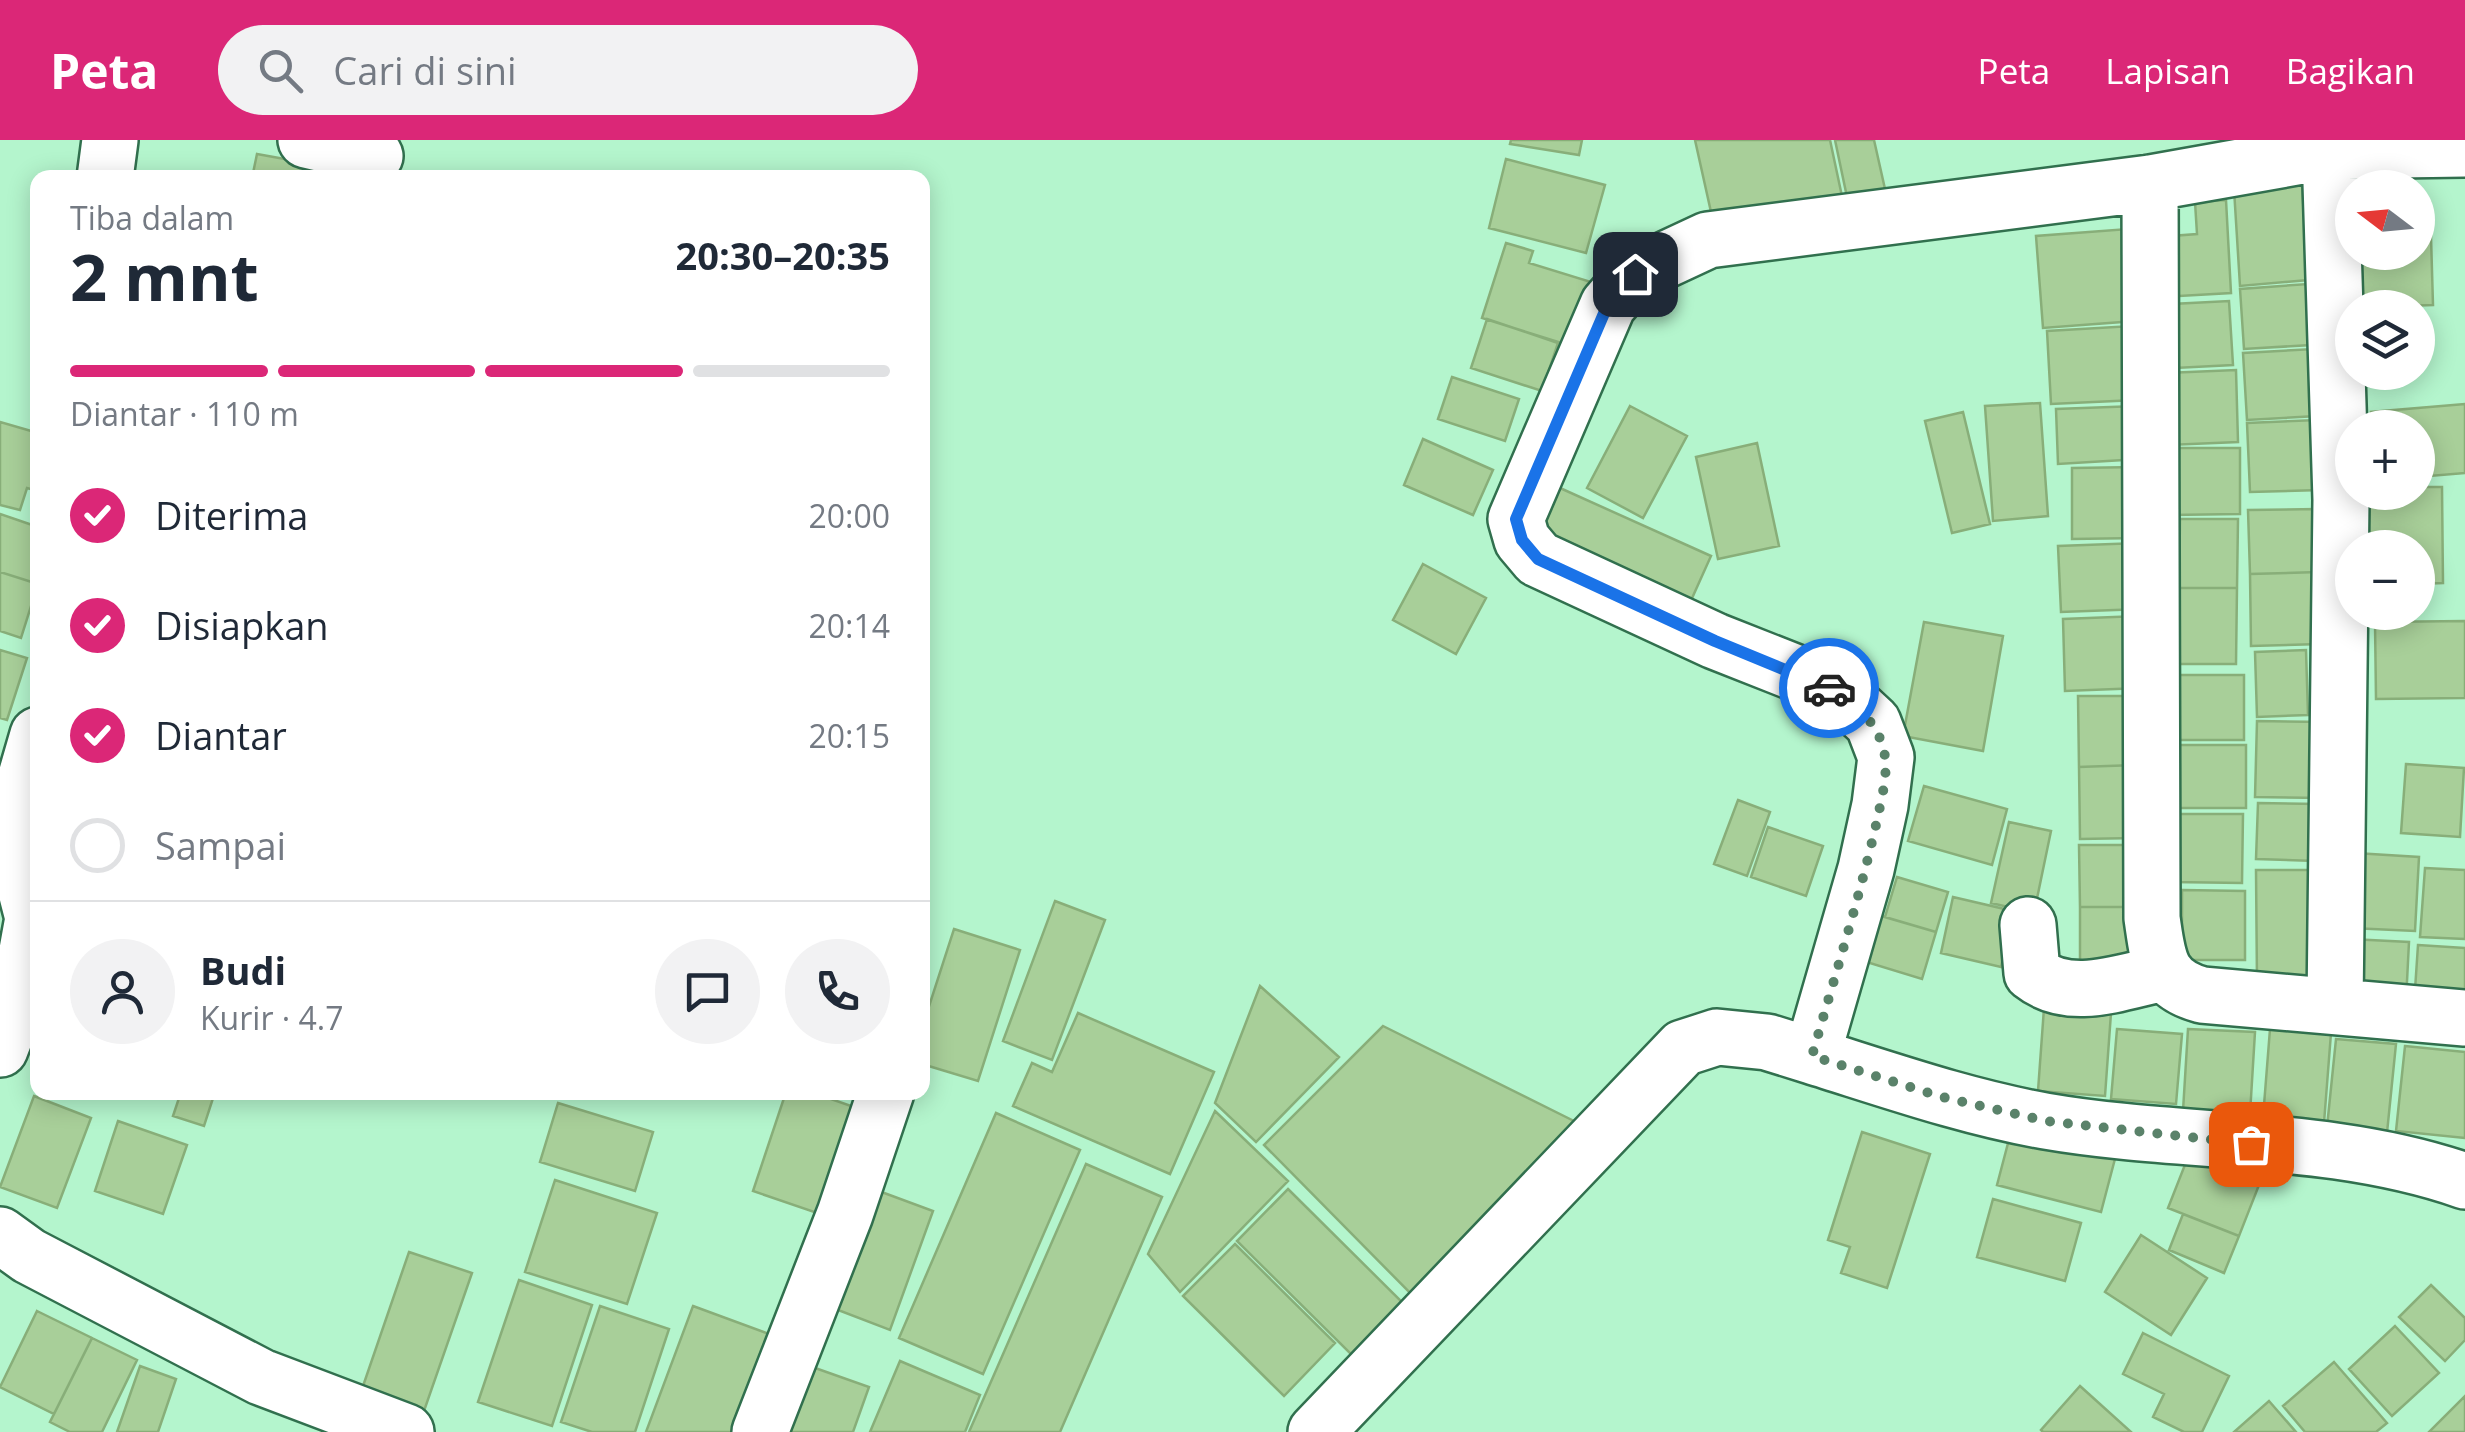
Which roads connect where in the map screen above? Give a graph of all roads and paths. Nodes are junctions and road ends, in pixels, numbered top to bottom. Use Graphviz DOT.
graph roads {
  1 [pos="110,140"];
  2 [pos="306,140"];
  3 [pos="2465,149"];
  4 [pos="2330,151"];
  5 [pos="376,156"];
  6 [pos="106,170"];
  7 [pos="2150,183"];
  8 [pos="30,763"];
  9 [pos="30,906"];
  10 [pos="2028,925"];
  11 [pos="30,935"];
  12 [pos="2164,973"];
  13 [pos="2335,1006"];
  14 [pos="2465,1018"];
  15 [pos="0,1049"];
  16 [pos="1812,1056"];
  17 [pos="883,1100"];
  18 [pos="2465,1181"];
  19 [pos="0,1235"];
  20 [pos="406,1432"];
  21 [pos="760,1432"];
  22 [pos="1316,1432"];
  1 -- 6 [label="street"];
  2 -- 5 [label="street"];
  3 -- 4 [label="street"];
  4 -- 7 [label="street"];
  4 -- 13 [label="street"];
  7 -- 12 [label="street"];
  7 -- 16 [label="street"];
  8 -- 9 [label="street"];
  10 -- 12 [label="street"];
  11 -- 15 [label="street"];
  12 -- 13 [label="street"];
  13 -- 14 [label="street"];
  16 -- 18 [label="street"];
  16 -- 22 [label="street"];
  17 -- 21 [label="street"];
  19 -- 20 [label="street"];
}
